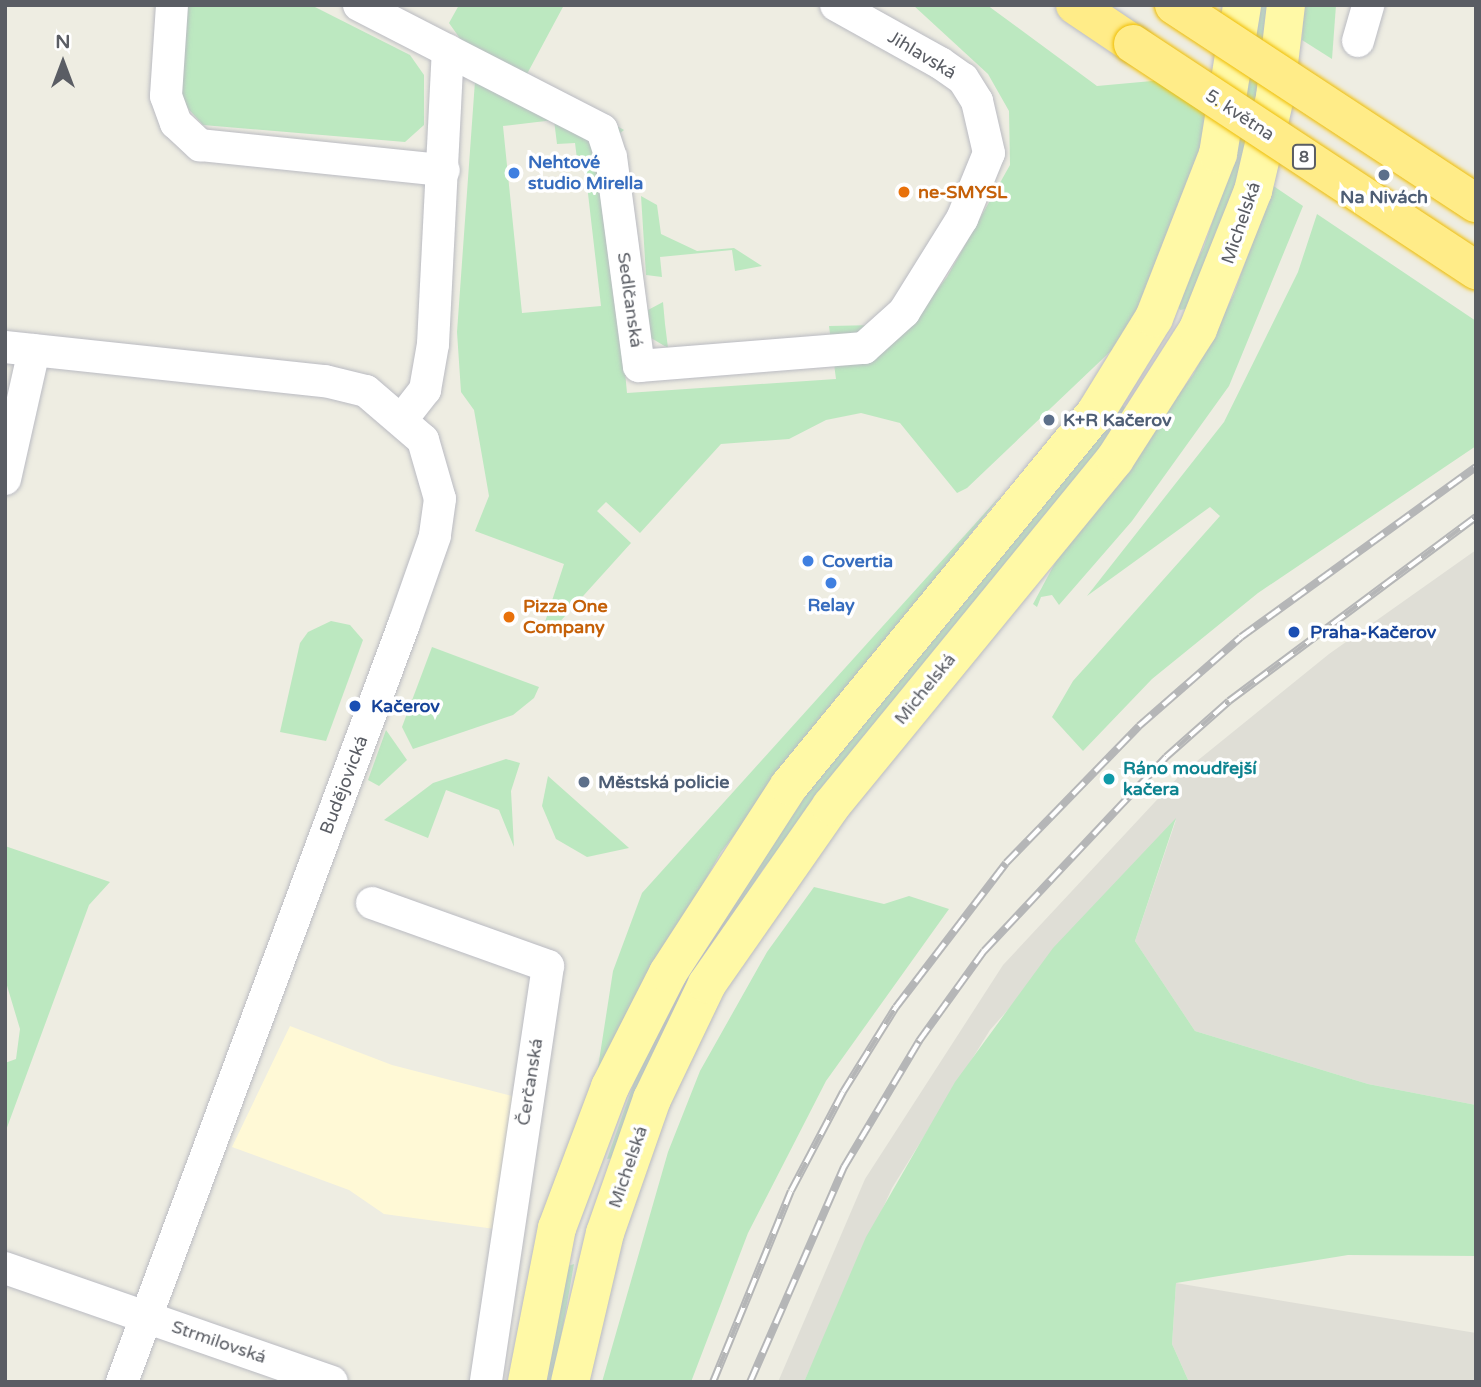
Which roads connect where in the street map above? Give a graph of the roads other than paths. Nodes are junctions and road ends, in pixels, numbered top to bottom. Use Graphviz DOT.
graph roads {
  1 [pos="172,5"];
  2 [pos="359,5"];
  3 [pos="836,5"];
  4 [pos="1075,5"];
  5 [pos="1174,5"];
  6 [pos="1242,5"];
  7 [pos="1286,5"];
  8 [pos="1368,5"];
  9 [pos="1358,41"];
  10 [pos="448,50"];
  11 [pos="444,170"];
  12 [pos="1476,203"];
  13 [pos="1476,270"];
  14 [pos="904,312"];
  15 [pos="20,349"];
  16 [pos="403,418"];
  17 [pos="5,479"];
  18 [pos="372,903"];
  19 [pos="5,1268"];
  20 [pos="145,1317"];
  21 [pos="122,1382"];
  22 [pos="332,1382"];
  23 [pos="486,1382"];
  24 [pos="527,1382"];
  25 [pos="570,1382"];
  1 -- 11 [label="street"];
  2 -- 10 [label="street, Sedlčanská"];
  3 -- 14 [label="street, Jihlavská"];
  4 -- 13 [label="highway, 5. května / 8, bridge"];
  5 -- 12 [label="highway, bridge"];
  6 -- 24 [label="main road"];
  7 -- 25 [label="main road, Michelská"];
  8 -- 9 [label="street"];
  10 -- 11 [label="street"];
  10 -- 14 [label="street, Sedlčanská"];
  11 -- 16 [label="street"];
  15 -- 16 [label="street, Budějovická"];
  15 -- 17 [label="street"];
  16 -- 20 [label="street, Budějovická"];
  18 -- 23 [label="street, Čerčanská"];
  19 -- 20 [label="street, Strmilovská"];
  20 -- 21 [label="street, Budějovická"];
  20 -- 22 [label="street, Strmilovská"];
}
